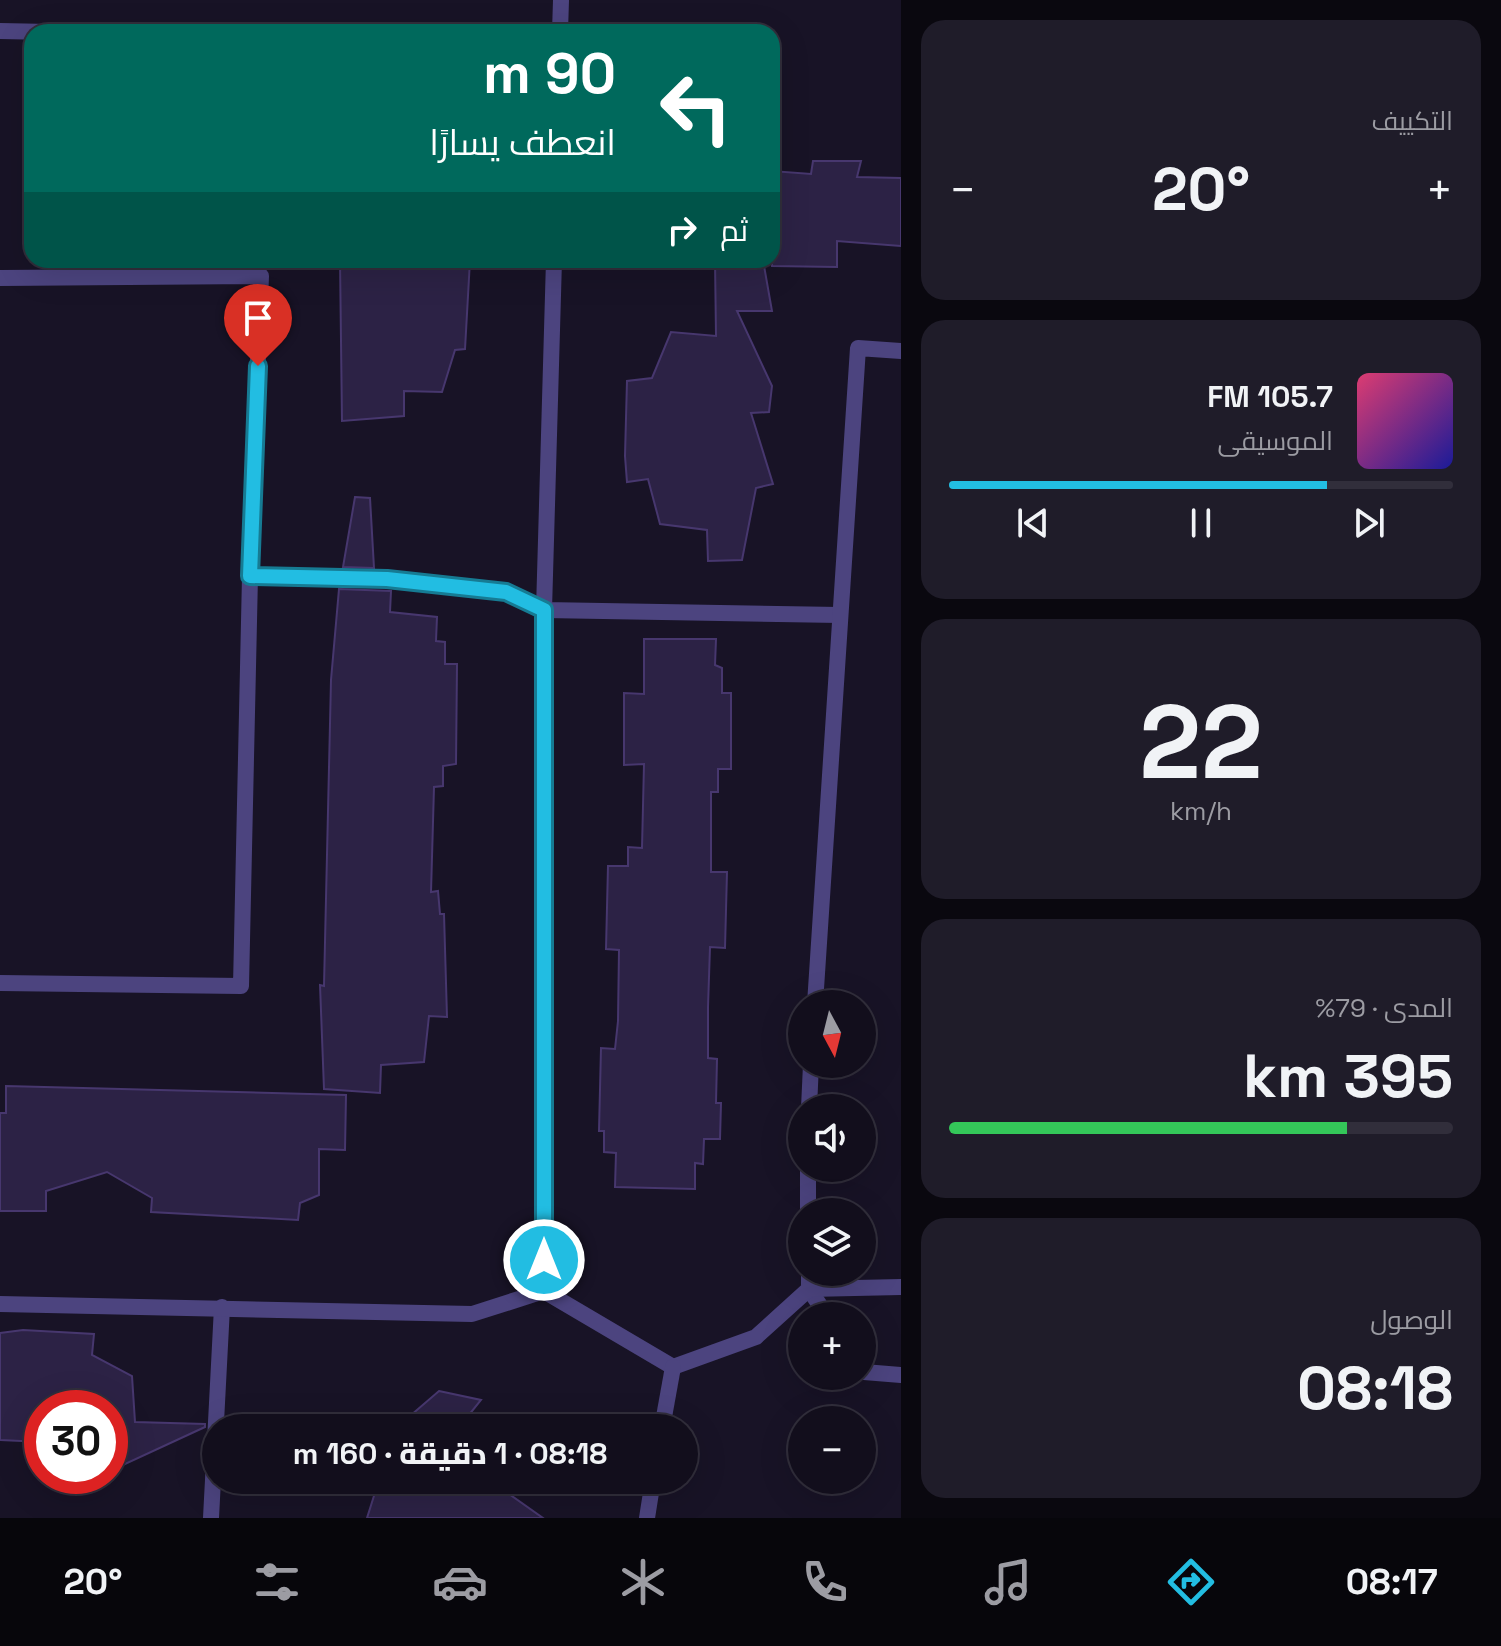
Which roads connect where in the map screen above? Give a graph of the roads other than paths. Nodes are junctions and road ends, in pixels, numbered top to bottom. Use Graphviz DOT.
graph roads {
  1 [pos="561,0"];
  2 [pos="560,24"];
  3 [pos="0,31"];
  4 [pos="24,31"];
  5 [pos="554,268"];
  6 [pos="0,278"];
  7 [pos="901,351"];
  8 [pos="250,576"];
  9 [pos="544,610"];
  10 [pos="840,615"];
  11 [pos="0,983"];
  12 [pos="816,990"];
  13 [pos="876,1285"];
  14 [pos="803,1286"];
  15 [pos="901,1287"];
  16 [pos="544,1291"];
  17 [pos="0,1304"];
  18 [pos="222,1307"];
  19 [pos="673,1367"];
  20 [pos="876,1373"];
  21 [pos="901,1375"];
  22 [pos="665,1414"];
  23 [pos="651,1494"];
  24 [pos="211,1518"];
  25 [pos="647,1518"];
  1 -- 2 [label="street"];
  3 -- 4 [label="street"];
  5 -- 9 [label="street"];
  6 -- 8 [label="street"];
  7 -- 10 [label="street"];
  8 -- 9 [label="street"];
  8 -- 11 [label="street"];
  9 -- 10 [label="street"];
  9 -- 16 [label="street"];
  10 -- 12 [label="street"];
  13 -- 15 [label="street"];
  14 -- 19 [label="street"];
  16 -- 18 [label="street"];
  16 -- 19 [label="street"];
  17 -- 18 [label="street"];
  18 -- 24 [label="street"];
  19 -- 22 [label="street"];
  20 -- 21 [label="street"];
  23 -- 25 [label="street"];
}
